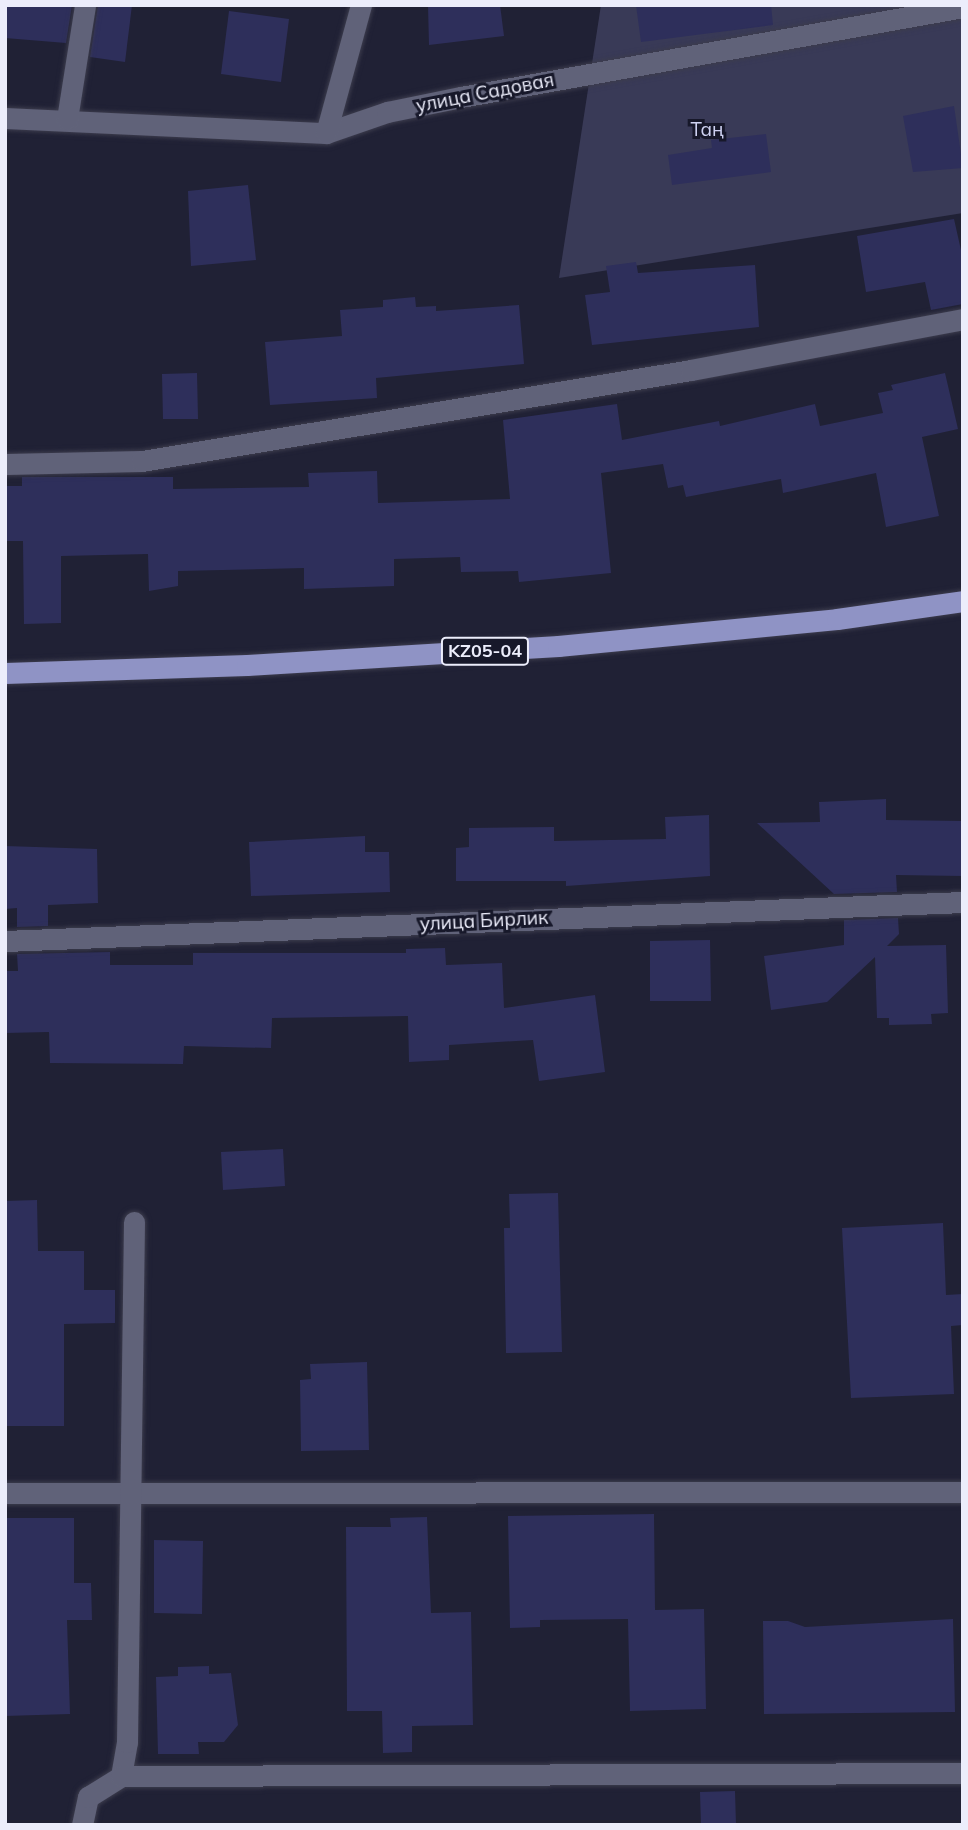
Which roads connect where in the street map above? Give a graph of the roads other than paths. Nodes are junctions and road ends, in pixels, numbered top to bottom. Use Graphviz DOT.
graph roads {
  1 [pos="85,5"];
  2 [pos="361,5"];
  3 [pos="963,7"];
  4 [pos="5,118"];
  5 [pos="67,119"];
  6 [pos="326,133"];
  7 [pos="963,319"];
  8 [pos="5,464"];
  9 [pos="963,601"];
  10 [pos="5,673"];
  11 [pos="963,902"];
  12 [pos="5,941"];
  13 [pos="134,1222"];
  14 [pos="132,1492"];
  15 [pos="963,1492"];
  16 [pos="5,1493"];
  17 [pos="963,1773"];
  18 [pos="121,1776"];
  19 [pos="82,1825"];
  1 -- 5 [label="street"];
  2 -- 6 [label="street"];
  3 -- 6 [label="street, улица Садовая"];
  4 -- 5 [label="street, улица Садовая"];
  5 -- 6 [label="street, улица Садовая"];
  7 -- 8 [label="street"];
  9 -- 10 [label="main road, KZ05-04"];
  11 -- 12 [label="street, улица Бирлик"];
  13 -- 14 [label="street"];
  14 -- 15 [label="street"];
  14 -- 16 [label="street"];
  14 -- 18 [label="street"];
  17 -- 18 [label="street"];
  18 -- 19 [label="street"];
}
